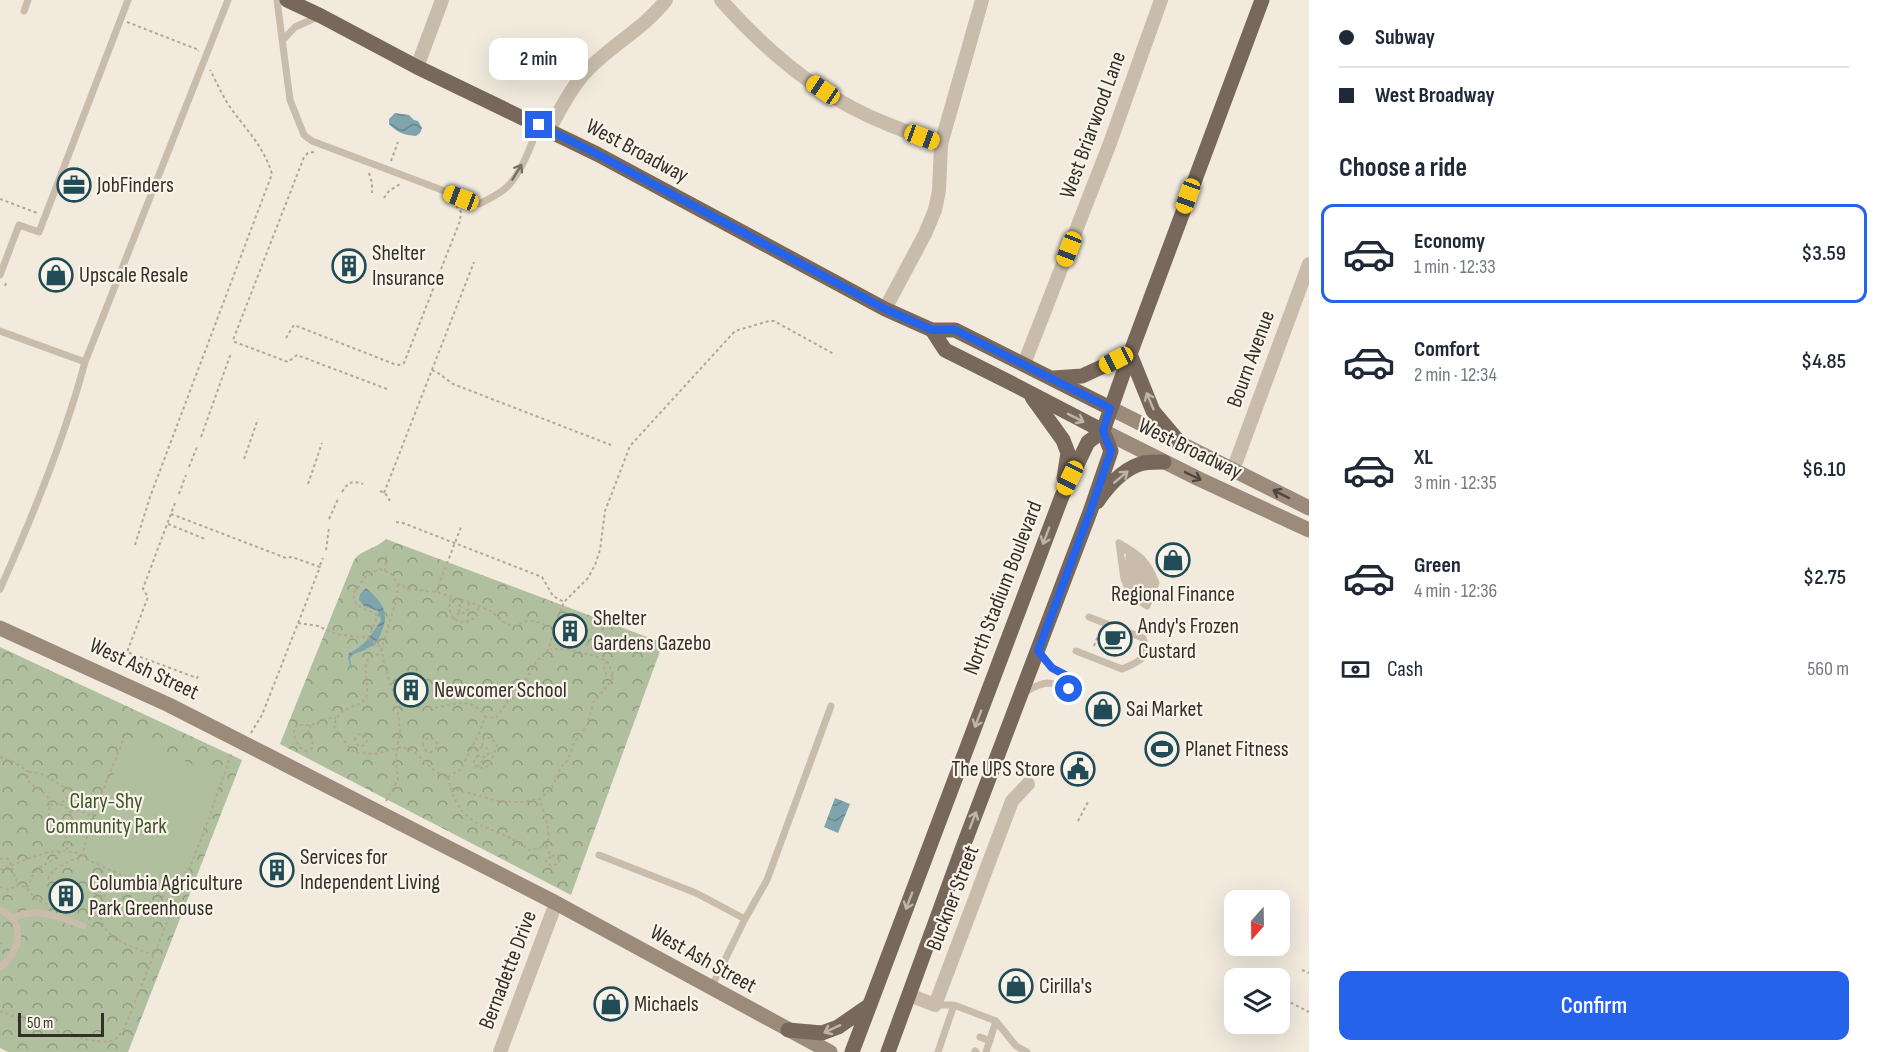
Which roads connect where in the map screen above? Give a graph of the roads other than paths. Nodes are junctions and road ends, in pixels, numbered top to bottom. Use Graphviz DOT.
graph roads {
  1 [pos="28,0"];
  2 [pos="128,0"];
  3 [pos="228,0"];
  4 [pos="277,0"];
  5 [pos="287,0"];
  6 [pos="442,0"];
  7 [pos="666,0"];
  8 [pos="721,0"];
  9 [pos="982,0"];
  10 [pos="1161,0"];
  11 [pos="1262,0"];
  12 [pos="24,11"];
  13 [pos="321,16"];
  14 [pos="283,40"];
  15 [pos="417,68"];
  16 [pos="544,128"];
  17 [pos="941,144"];
  18 [pos="1309,264"];
  19 [pos="0,275"];
  20 [pos="885,309"];
  21 [pos="932,330"];
  22 [pos="0,331"];
  23 [pos="1130,354"];
  24 [pos="85,362"];
  25 [pos="1024,364"];
  26 [pos="1052,378"];
  27 [pos="1028,392"];
  28 [pos="1110,408"];
  29 [pos="1103,431"];
  30 [pos="1180,443"];
  31 [pos="1164,462"];
  32 [pos="1233,470"];
  33 [pos="1062,496"];
  34 [pos="1309,508"];
  35 [pos="1090,512"];
  36 [pos="1309,530"];
  37 [pos="1119,543"];
  38 [pos="0,588"];
  39 [pos="1147,606"];
  40 [pos="1089,616"];
  41 [pos="0,628"];
  42 [pos="1038,651"];
  43 [pos="1076,651"];
  44 [pos="1022,694"];
  45 [pos="831,706"];
  46 [pos="1028,784"];
  47 [pos="599,855"];
  48 [pos="556,903"];
  49 [pos="0,910"];
  50 [pos="12,919"];
  51 [pos="745,919"];
  52 [pos="86,923"];
  53 [pos="0,967"];
  54 [pos="711,989"];
  55 [pos="909,995"];
  56 [pos="870,1005"];
  57 [pos="935,1005"];
  58 [pos="954,1005"];
  59 [pos="996,1021"];
  60 [pos="788,1030"];
  61 [pos="980,1037"];
  62 [pos="990,1041"];
  63 [pos="500,1052"];
  64 [pos="830,1052"];
  65 [pos="852,1052"];
  66 [pos="888,1052"];
  67 [pos="938,1052"];
  68 [pos="986,1052"];
  69 [pos="1027,1052"];
  1 -- 12 [label="lane"];
  2 -- 19 [label="lane"];
  3 -- 24 [label="lane"];
  4 -- 14 [label="lane"];
  5 -- 13 [label="main road, West Broadway"];
  6 -- 15 [label="street"];
  7 -- 16 [label="street"];
  8 -- 17 [label="street"];
  9 -- 17 [label="street"];
  10 -- 25 [label="street, West Briarwood Lane"];
  11 -- 23 [label="main road"];
  13 -- 14 [label="lane"];
  13 -- 15 [label="main road, West Broadway"];
  14 -- 16 [label="lane, one-way"];
  15 -- 16 [label="main road, West Broadway"];
  16 -- 20 [label="main road, West Broadway"];
  17 -- 20 [label="street"];
  18 -- 32 [label="street, Bourn Avenue"];
  20 -- 21 [label="main road, West Broadway"];
  21 -- 25 [label="main road, West Broadway"];
  21 -- 27 [label="main road, West Broadway"];
  22 -- 24 [label="lane"];
  23 -- 26 [label="main road"];
  23 -- 28 [label="main road"];
  30 -- 23 [label="main road, one-way"];
  24 -- 38 [label="lane"];
  25 -- 26 [label="main road, West Broadway"];
  26 -- 28 [label="main road, West Broadway"];
  27 -- 29 [label="main road, West Broadway, one-way"];
  27 -- 33 [label="main road"];
  28 -- 29 [label="main road"];
  28 -- 30 [label="street, West Broadway"];
  29 -- 31 [label="street, West Broadway"];
  29 -- 33 [label="main road, North Stadium Boulevard"];
  29 -- 35 [label="main road"];
  30 -- 32 [label="street, West Broadway"];
  35 -- 31 [label="main road, one-way"];
  31 -- 36 [label="street, West Broadway, one-way"];
  34 -- 32 [label="street, West Broadway, one-way"];
  33 -- 56 [label="main road, North Stadium Boulevard, one-way"];
  35 -- 42 [label="main road"];
  37 -- 39 [label="lane"];
  37 -- 39 [label="lane"];
  37 -- 39 [label="lane"];
  40 -- 43 [label="lane"];
  41 -- 48 [label="street, West Ash Street"];
  42 -- 44 [label="main road"];
  42 -- 44 [label="lane"];
  55 -- 44 [label="main road, one-way"];
  45 -- 51 [label="lane"];
  46 -- 57 [label="street, Buckner Street"];
  47 -- 51 [label="lane"];
  48 -- 54 [label="street, West Ash Street"];
  48 -- 63 [label="street, Bernadette Drive"];
  49 -- 50 [label="lane"];
  50 -- 52 [label="lane"];
  50 -- 53 [label="lane"];
  51 -- 54 [label="lane"];
  54 -- 60 [label="street, West Ash Street"];
  55 -- 57 [label="street"];
  55 -- 66 [label="main road"];
  56 -- 60 [label="main road, one-way"];
  56 -- 65 [label="main road, North Stadium Boulevard"];
  57 -- 58 [label="lane"];
  58 -- 59 [label="lane"];
  58 -- 67 [label="lane"];
  59 -- 62 [label="lane"];
  59 -- 69 [label="lane"];
  60 -- 64 [label="street, West Ash Street"];
  61 -- 62 [label="lane"];
  62 -- 68 [label="lane"];
}
